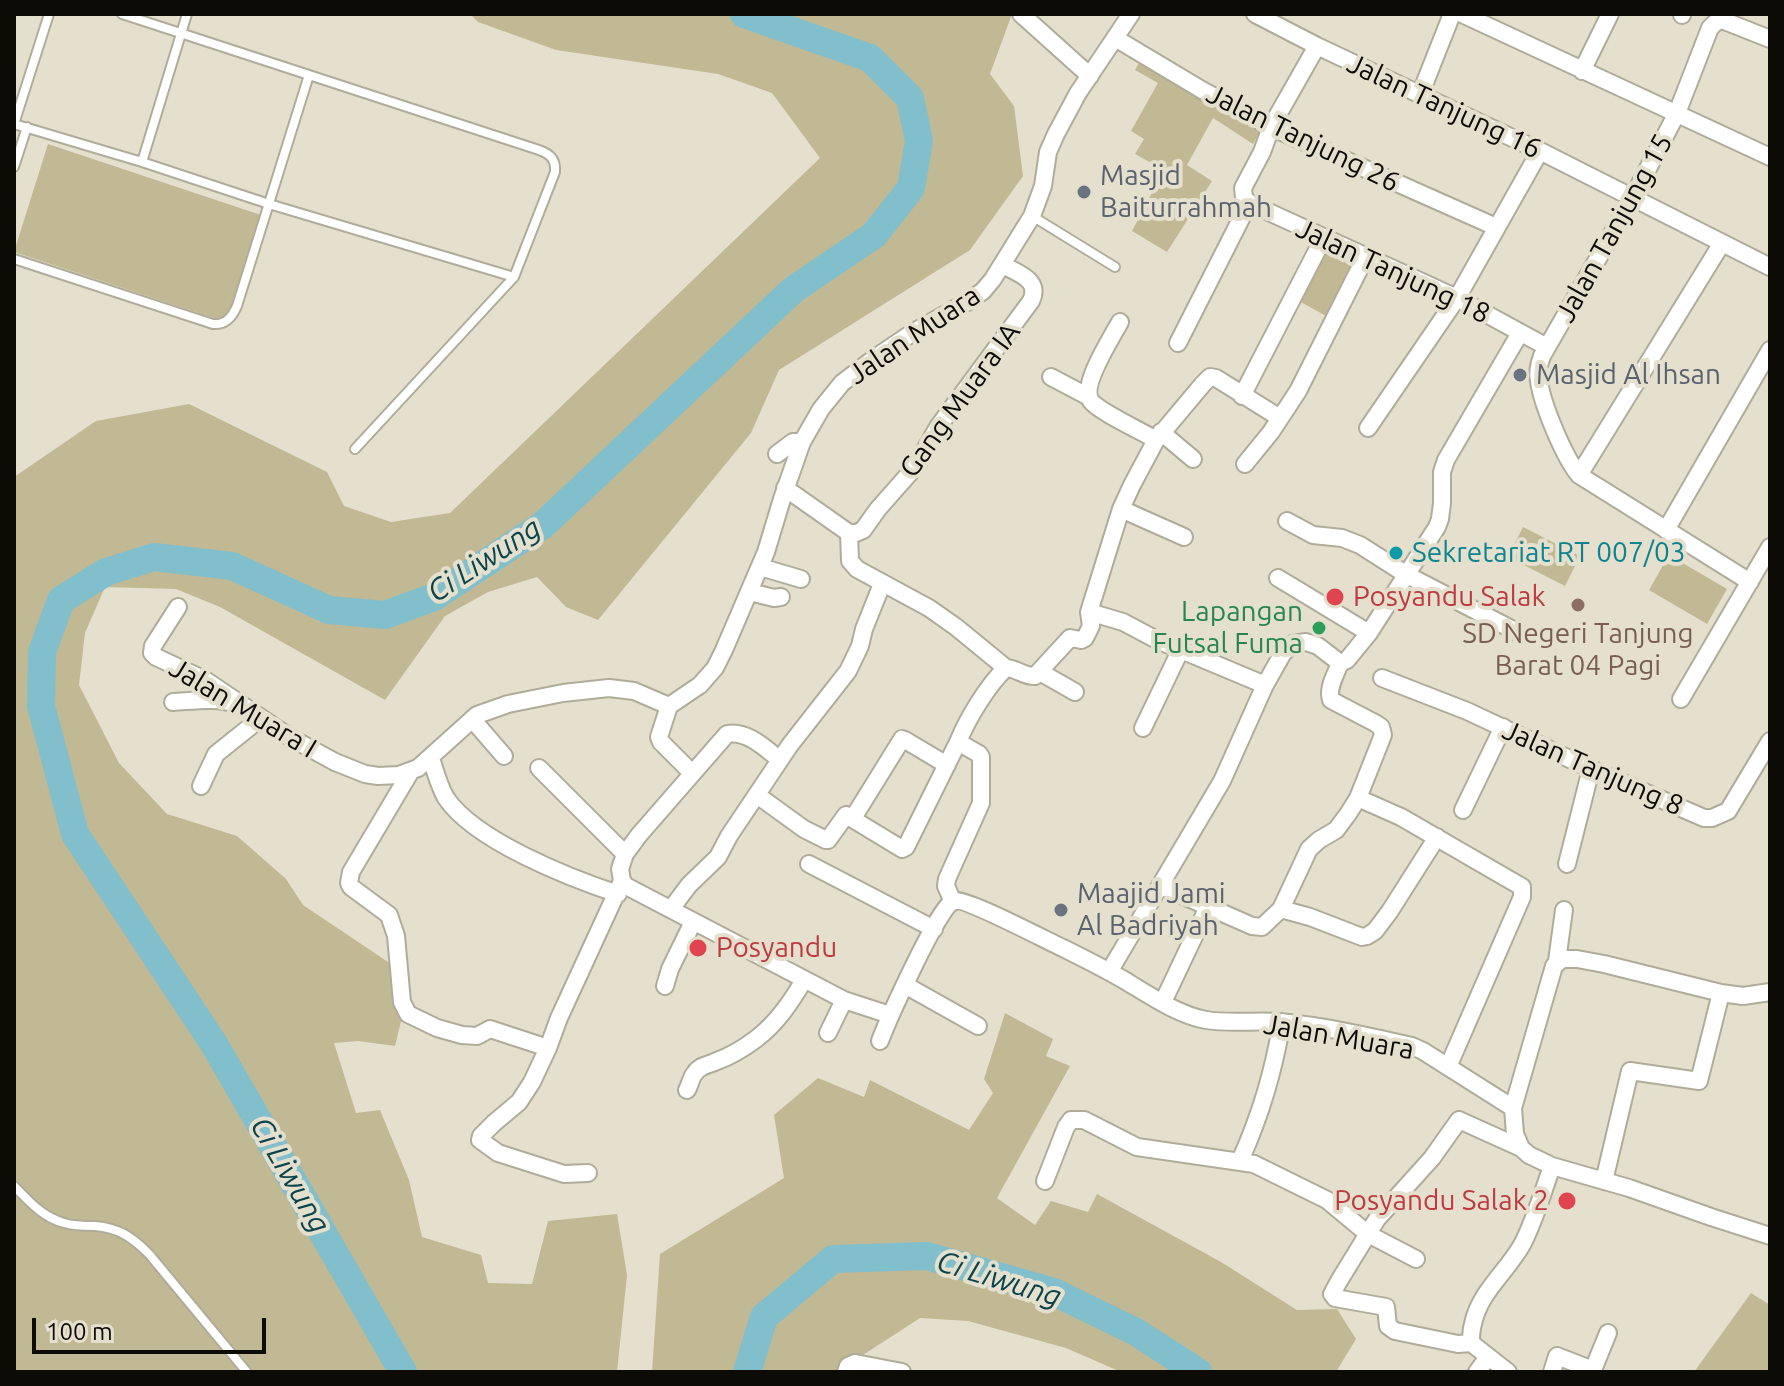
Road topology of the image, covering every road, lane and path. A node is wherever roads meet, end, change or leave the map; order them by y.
1 (49, 14) edge
2 (122, 14) edge
3 (187, 14) edge
4 (1021, 14) edge
5 (1255, 14) edge
6 (1452, 14) edge
7 (1462, 14) edge
8 (1610, 14) edge
9 (1125, 17) edge
10 (180, 33) junction
11 (1115, 38) junction
12 (1770, 39) edge
13 (1317, 46) junction
14 (1582, 71) junction
15 (309, 75) junction
16 (1090, 76) junction
17 (1420, 95) junction
18 (1677, 113) junction
19 (14, 124) edge
20 (27, 127) junction
21 (1270, 131) junction
22 (1540, 151) junction
23 (1770, 157) edge
24 (142, 162) junction
25 (14, 167) edge
26 (1632, 199) junction
27 (1249, 203) junction
28 (269, 204) junction
29 (1032, 216) junction
30 (1496, 227) junction
31 (1324, 237) junction
32 (1722, 243) junction
33 (1366, 256) junction
34 (14, 259) edge
35 (1003, 265) junction
36 (1115, 267) dead end
37 (1770, 267) edge
38 (514, 277) junction
39 (1457, 298) junction
40 (1120, 322) dead end
41 (1520, 333) junction
42 (1178, 343) dead end
43 (1547, 347) junction
44 (1770, 350) edge
45 (1051, 377) dead end
46 (1242, 396) junction
47 (1089, 397) junction
48 (1280, 418) junction
49 (1368, 428) dead end
50 (1159, 436) junction
51 (802, 442) junction
52 (355, 449) dead end
53 (777, 454) dead end
54 (1193, 459) dead end
55 (1245, 464) dead end
56 (1579, 475) junction
57 (785, 488) junction
58 (1121, 509) junction
59 (1287, 521) dead end
60 (1666, 530) junction
61 (849, 533) junction
62 (1184, 537) dead end
63 (1770, 547) edge
64 (760, 567) junction
65 (1407, 575) junction
66 (1278, 578) dead end
67 (801, 579) dead end
68 (1750, 582) junction
69 (882, 584) junction
70 (750, 592) junction
71 (781, 597) dead end
72 (178, 607) dead end
73 (1089, 612) junction
74 (1369, 633) junction
75 (1519, 633) dead end
76 (1181, 649) junction
77 (1340, 663) junction
78 (1006, 668) junction
79 (1040, 672) junction
80 (1382, 678) dead end
81 (1265, 685) junction
82 (1075, 692) dead end
83 (1681, 699) dead end
84 (173, 702) dead end
85 (242, 705) junction
86 (669, 706) junction
87 (261, 718) junction
88 (472, 719) junction
89 (1503, 727) junction
90 (1143, 728) dead end
91 (958, 742) junction
92 (1768, 750) edge
93 (504, 756) dead end
94 (431, 758) junction
95 (780, 760) junction
96 (947, 765) junction
97 (539, 768) dead end
98 (1591, 769) junction
99 (411, 771) junction
100 (692, 773) junction
101 (201, 786) dead end
102 (757, 795) junction
103 (1358, 798) junction
104 (1463, 810) dead end
105 (853, 818) junction
106 (1437, 837) junction
107 (625, 854) junction
108 (809, 864) dead end
109 (1567, 864) dead end
110 (1161, 886) junction
111 (620, 887) junction
112 (953, 902) junction
113 (1208, 907) junction
114 (671, 909) junction
115 (1281, 909) junction
116 (1564, 910) dead end
117 (693, 922) junction
118 (934, 929) junction
119 (1557, 961) junction
120 (1109, 972) junction
121 (804, 980) junction
122 (905, 985) junction
123 (665, 986) dead end
124 (1770, 992) edge
125 (1721, 993) junction
126 (844, 1000) junction
127 (1163, 1002) junction
128 (890, 1015) junction
129 (1282, 1022) junction
130 (978, 1026) dead end
131 (828, 1033) dead end
132 (880, 1041) dead end
133 (548, 1048) junction
134 (1448, 1067) junction
135 (687, 1090) dead end
136 (1513, 1108) junction
137 (1521, 1148) junction
138 (1240, 1161) junction
139 (1552, 1166) junction
140 (588, 1173) dead end
141 (1045, 1181) dead end
142 (1604, 1181) junction
143 (14, 1186) edge
144 (1368, 1234) junction
145 (1770, 1236) edge
146 (1416, 1259) dead end
147 (1608, 1333) dead end
148 (1471, 1343) junction
149 (1488, 1357) junction
150 (246, 1371) edge
151 (846, 1372) edge
152 (902, 1372) edge
153 (1477, 1372) edge
154 (1508, 1372) edge
155 (1552, 1372) edge

1 - 19 lane
2 - 10 lane
3 - 10 lane
4 - 16 street
5 - 13 street, Jalan Tanjung 16
6 - 17 street
7 - 14 street
8 - 14 street
9 - 11 street, Jalan Muara
10 - 15 lane
10 - 24 lane
11 - 16 street, Jalan Muara
11 - 21 street, Jalan Tanjung 26
12 - 18 street, Jalan Tanjung 15
13 - 17 street, Jalan Tanjung 16
13 - 21 street
14 - 18 street
15 - 28 lane
15 - 38 lane
16 - 29 street, Jalan Muara
17 - 22 street, Jalan Tanjung 16
18 - 23 street
18 - 26 street, Jalan Tanjung 15
19 - 20 lane
20 - 24 lane
20 - 25 lane
21 - 27 street
21 - 30 street, Jalan Tanjung 26
22 - 26 street, Jalan Tanjung 16
22 - 30 street
24 - 28 lane
26 - 32 street, Jalan Tanjung 16
26 - 43 street, Jalan Tanjung 15
27 - 31 street, Jalan Tanjung 18
27 - 42 street
28 - 34 lane
28 - 38 lane
29 - 35 street, Jalan Muara
29 - 36 lane
30 - 39 street
31 - 33 street, Jalan Tanjung 18
31 - 46 street
32 - 37 street, Jalan Tanjung 16
32 - 56 street
33 - 39 street, Jalan Tanjung 18
33 - 48 street
35 - 51 street, Jalan Muara
35 - 61 street, Gang Muara IA
38 - 52 lane
39 - 41 street, Jalan Tanjung 18
39 - 49 street
40 - 47 street
41 - 43 street, Jalan Tanjung 18
41 - 65 street
43 - 56 street, Jalan Tanjung 15
44 - 60 street
45 - 47 street
46 - 48 street
46 - 50 street
47 - 50 street
48 - 55 street
50 - 54 street
50 - 58 street
51 - 53 street
51 - 57 street, Jalan Muara
56 - 60 street
57 - 61 street
57 - 64 street, Jalan Muara
58 - 62 street
58 - 73 street
59 - 65 street
60 - 68 street
61 - 69 street
63 - 68 street
64 - 67 street
64 - 70 street, Jalan Muara
65 - 74 street
65 - 75 street
66 - 74 street
68 - 83 street
69 - 78 street
69 - 95 street
70 - 71 street
70 - 86 street, Jalan Muara
72 - 85 street, Jalan Muara I
73 - 76 street
73 - 79 street
74 - 77 street
76 - 81 street
76 - 90 street
77 - 81 street
77 - 103 street
78 - 79 street
78 - 91 street
79 - 82 street
80 - 89 street, Jalan Tanjung 8
81 - 110 street
84 - 85 street
85 - 87 street, Jalan Muara I
86 - 88 street
86 - 100 street
87 - 99 street, Jalan Muara I
87 - 101 street
88 - 93 street
88 - 94 street
89 - 98 street, Jalan Tanjung 8
89 - 104 street
91 - 96 street
91 - 112 street
92 - 98 street, Jalan Tanjung 8
94 - 99 street
94 - 111 street
95 - 100 street
95 - 102 street
96 - 105 street
96 - 105 street
97 - 107 street
98 - 109 street
99 - 133 street
100 - 107 street
102 - 105 street
102 - 114 street
103 - 106 street
103 - 115 street
106 - 115 street
106 - 134 street
107 - 111 street
108 - 118 street
110 - 113 street
110 - 120 street
111 - 114 street
111 - 133 street
112 - 118 street
112 - 120 street, Jalan Muara
113 - 115 street
113 - 127 street
114 - 117 street
116 - 119 street
117 - 121 street
117 - 123 street
118 - 122 street
119 - 125 street
119 - 136 street
120 - 127 street, Jalan Muara
121 - 126 street
121 - 135 street
122 - 128 street
122 - 130 street
124 - 125 street
125 - 142 street
126 - 128 street
126 - 131 street
127 - 129 street, Jalan Muara
128 - 132 street
129 - 134 street, Jalan Muara
129 - 138 street
133 - 140 street
134 - 136 street, Jalan Muara
136 - 137 street
137 - 139 street
137 - 144 street
138 - 141 street
138 - 144 street
139 - 142 street
139 - 148 street
142 - 145 street
143 - 150 lane
144 - 146 street
144 - 148 street
147 - 155 street
148 - 149 street
149 - 153 street
149 - 154 street
151 - 152 street

